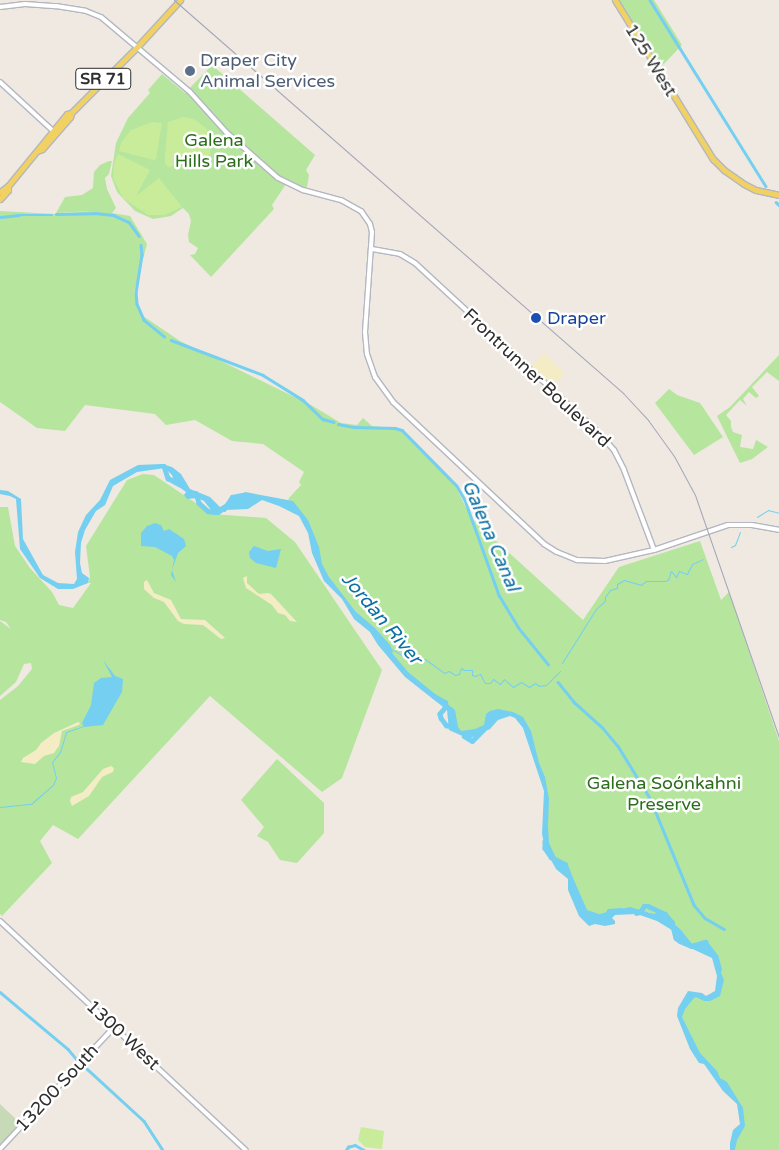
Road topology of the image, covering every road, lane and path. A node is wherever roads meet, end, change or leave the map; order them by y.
1 (180, 0) edge
2 (615, 0) edge
3 (0, 7) edge
4 (136, 47) junction
5 (0, 82) edge
6 (71, 113) junction
7 (52, 130) junction
8 (37, 151) junction
9 (8, 186) junction
10 (0, 192) edge
11 (779, 195) edge
12 (0, 198) edge
13 (372, 249) junction
14 (779, 530) edge
15 (654, 550) junction
16 (0, 921) edge
17 (114, 1027) junction
18 (0, 1149) edge
19 (246, 1150) edge

1 - 4 main road, SR 71
2 - 11 main road, 125 West
3 - 4 street
4 - 6 main road, SR 71
4 - 13 street
5 - 7 street
6 - 7 main road, SR 71
6 - 8 main road, SR 71
7 - 8 main road, SR 71
8 - 9 main road, SR 71
9 - 10 main road, SR 71
9 - 12 main road, SR 71
13 - 15 street, Frontrunner Boulevard
13 - 15 street
14 - 15 street
16 - 17 street, 1300 West
17 - 18 street, 13200 South
17 - 19 street, 1300 West

